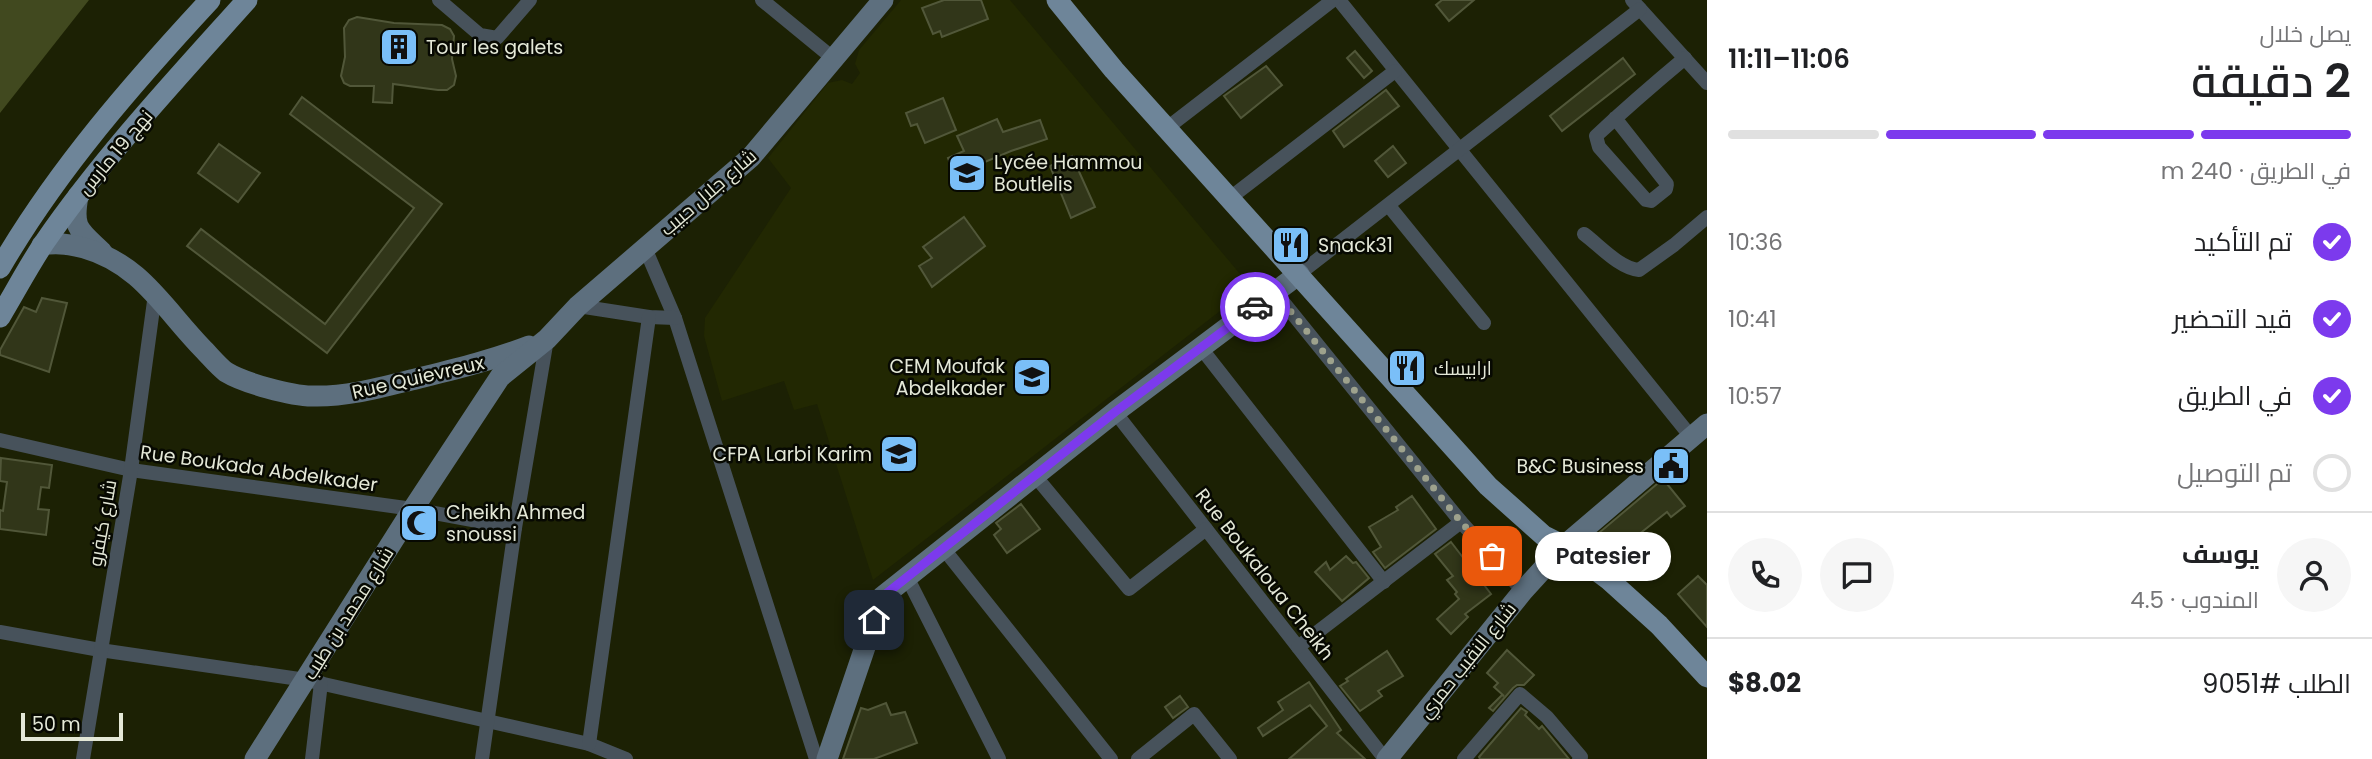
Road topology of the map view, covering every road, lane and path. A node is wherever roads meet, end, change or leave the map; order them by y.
1 (210, 0) edge
2 (247, 0) edge
3 (439, 0) edge
4 (530, 0) edge
5 (762, 0) edge
6 (883, 0) edge
7 (1057, 0) edge
8 (1333, 0) edge
9 (1339, 0) edge
10 (1636, 4) edge
11 (1685, 58) junction
12 (834, 59) junction
13 (1395, 71) junction
14 (1707, 83) edge
15 (1615, 118) junction
16 (1167, 128) junction
17 (1461, 150) junction
18 (78, 196) junction
19 (1230, 198) junction
20 (1388, 206) junction
21 (1707, 217) edge
22 (1584, 234) dead end
23 (43, 245) junction
24 (645, 247) junction
25 (104, 254) junction
26 (0, 268) edge
27 (1299, 274) junction
28 (1275, 292) junction
29 (155, 293) junction
30 (578, 306) junction
31 (0, 317) edge
32 (649, 317) junction
33 (675, 318) junction
34 (1484, 323) dead end
35 (547, 339) junction
36 (1201, 348) junction
37 (1115, 412) junction
38 (1700, 431) edge
39 (0, 440) edge
40 (131, 471) junction
41 (1036, 477) junction
42 (413, 509) junction
43 (1461, 522) junction
44 (514, 528) junction
45 (1206, 529) junction
46 (1564, 546) junction
47 (943, 548) junction
48 (907, 577) junction
49 (1384, 582) junction
50 (1523, 591) junction
51 (0, 632) edge
52 (1298, 647) junction
53 (100, 650) junction
54 (1707, 677) edge
55 (314, 681) junction
56 (487, 721) junction
57 (589, 744) junction
58 (83, 759) edge
59 (255, 759) edge
60 (312, 759) edge
61 (482, 759) edge
62 (626, 759) edge
63 (817, 759) edge
64 (827, 759) edge
65 (999, 759) edge
66 (1111, 759) edge
67 (1138, 759) edge
68 (1230, 759) edge
69 (1386, 759) edge
70 (1464, 759) edge
71 (1579, 759) edge

1 - 26 main road, نهج 19 مارس
2 - 18 main road, نهج 19 مارس
3 - 4 street
5 - 12 street
6 - 12 street, شارع جلال حبيب
7 - 16 main road
8 - 16 street
9 - 13 street
10 - 11 street
10 - 17 street
11 - 14 street
11 - 15 street
12 - 24 street, شارع جلال حبيب
13 - 17 street
13 - 19 street
15 - 15 street
16 - 19 main road
17 - 20 street
17 - 38 street
18 - 23 main road, نهج 19 مارس
18 - 25 street
19 - 27 main road
20 - 27 street
20 - 34 street
21 - 22 street
23 - 25 street
23 - 31 main road, نهج 19 مارس
24 - 30 street, شارع جلال حبيب
24 - 33 street
25 - 29 street, Rue Quievreux
27 - 28 street
27 - 46 main road
28 - 36 street
28 - 43 street
29 - 35 street, Rue Quievreux
29 - 40 street, شارع كيفرو
30 - 32 street
30 - 35 street, شارع جلال حبيب
32 - 33 street
32 - 57 street
33 - 63 street
35 - 42 street, شارع محمد بن طيب
35 - 44 street
36 - 37 street
36 - 49 street
37 - 41 street
37 - 45 street, Rue Boukaloua Cheikh
38 - 46 street, شارع النقيب حمري
39 - 40 street, Rue Boukada Abdelkader
40 - 42 street, Rue Boukada Abdelkader
40 - 53 street, شارع كيفرو
41 - 45 street
41 - 47 street
42 - 44 street, Rue Boukada Abdelkader
42 - 55 street, شارع محمد بن طيب
43 - 49 street
43 - 50 street
44 - 56 street
45 - 52 street, Rue Boukaloua Cheikh
46 - 50 street, شارع النقيب حمري
46 - 54 main road
47 - 48 street
47 - 66 street
48 - 64 street
48 - 65 street
49 - 52 street
50 - 69 street, شارع النقيب حمري
51 - 53 street
52 - 69 street, Rue Boukaloua Cheikh
53 - 55 street
53 - 58 street, شارع كيفرو
55 - 56 street
55 - 59 street, شارع محمد بن طيب
55 - 60 street
56 - 57 street
56 - 61 street
57 - 62 street
67 - 68 street
70 - 71 street

